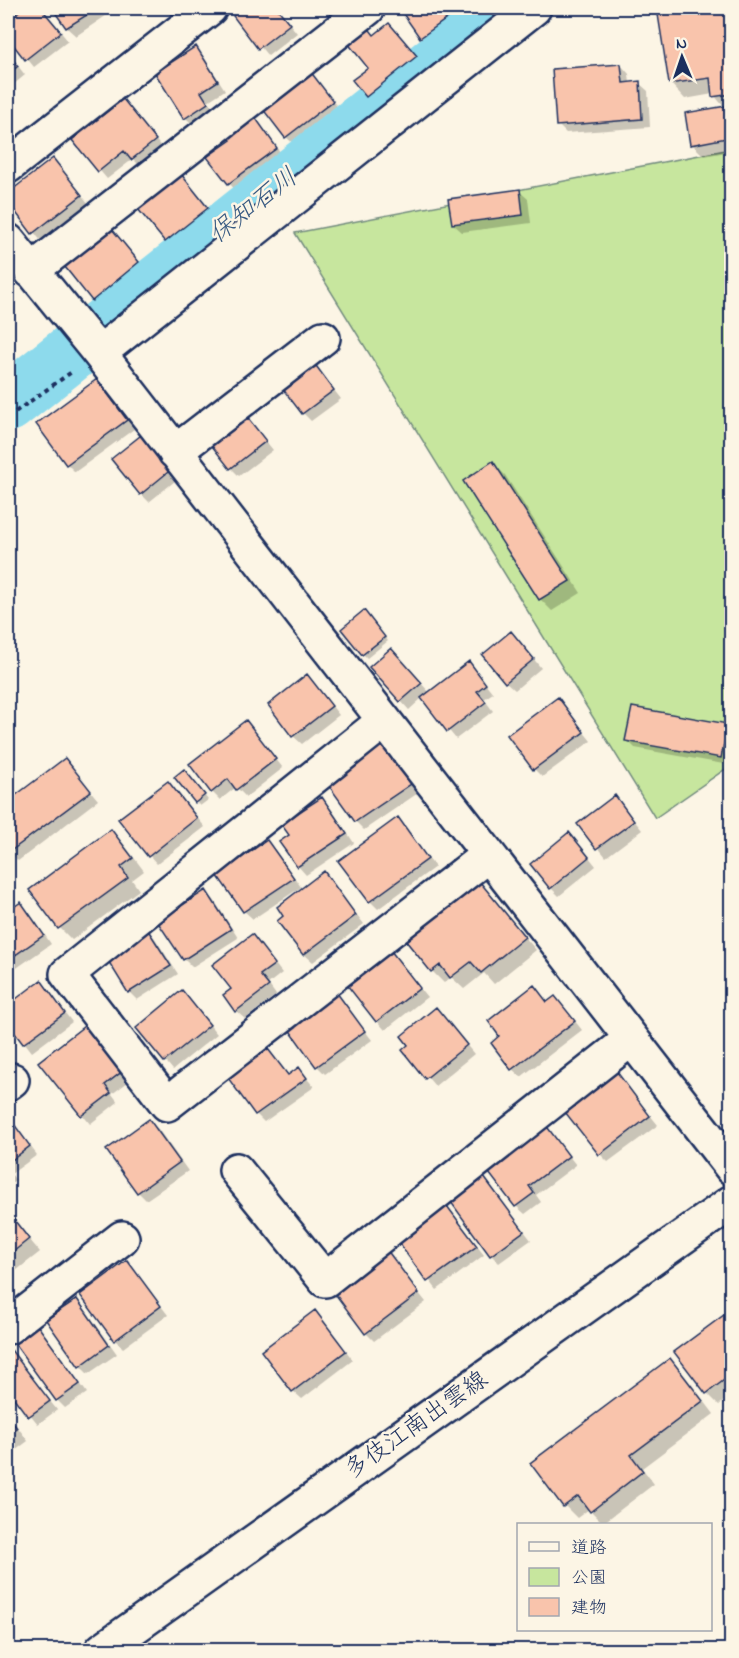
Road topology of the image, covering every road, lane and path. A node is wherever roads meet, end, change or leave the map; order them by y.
1 (210, 8) edge
2 (368, 8) edge
3 (534, 8) edge
4 (8, 166) edge
5 (8, 241) edge
6 (32, 271) junction
7 (323, 338) dead end
8 (99, 353) junction
9 (8, 417) edge
10 (175, 452) junction
11 (384, 721) junction
12 (488, 855) junction
13 (631, 1039) junction
14 (732, 1168) edge
15 (237, 1170) dead end
16 (732, 1202) edge
17 (122, 1238) dead end
18 (8, 1327) edge
19 (102, 1650) edge

1 - 4 street
2 - 6 street
3 - 8 street
5 - 6 street
6 - 8 street
7 - 10 street
8 - 9 path
8 - 10 street
10 - 11 street
11 - 12 street
11 - 12 street
12 - 13 street
13 - 14 street
13 - 15 street
16 - 19 street, 多伎江南出雲線
17 - 18 street

